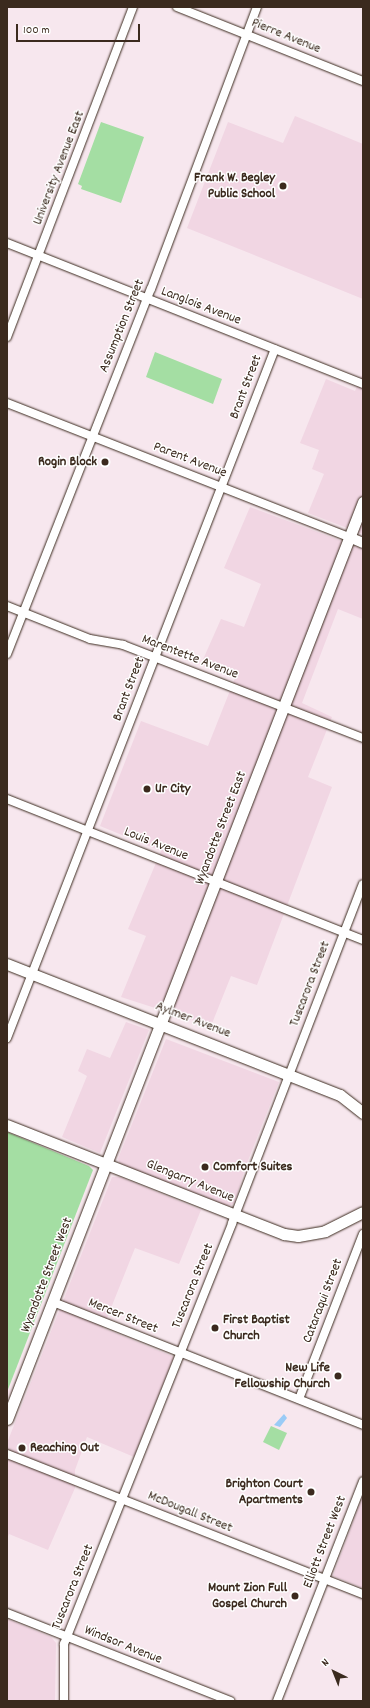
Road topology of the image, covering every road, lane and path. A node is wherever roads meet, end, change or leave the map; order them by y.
1 (133, 7) edge
2 (177, 7) edge
3 (257, 7) edge
4 (247, 34) junction
5 (363, 81) edge
6 (7, 243) edge
7 (40, 256) junction
8 (146, 299) junction
9 (7, 337) edge
10 (275, 349) junction
11 (363, 384) edge
12 (7, 403) edge
13 (92, 436) junction
14 (221, 487) junction
15 (363, 502) edge
16 (349, 537) junction
17 (363, 543) edge
18 (7, 606) edge
19 (23, 612) junction
20 (7, 654) edge
21 (155, 658) junction
22 (283, 707) junction
23 (363, 738) edge
24 (7, 798) edge
25 (88, 831) junction
26 (216, 882) junction
27 (363, 884) edge
28 (344, 932) junction
29 (363, 940) edge
30 (7, 964) edge
31 (32, 974) junction
32 (161, 1024) junction
33 (7, 1038) edge
34 (288, 1074) junction
35 (363, 1113) edge
36 (7, 1125) edge
37 (106, 1164) junction
38 (363, 1205) edge
39 (363, 1212) edge
40 (235, 1215) junction
41 (350, 1218) junction
42 (363, 1234) edge
43 (53, 1302) junction
44 (180, 1352) junction
45 (299, 1399) junction
46 (7, 1419) edge
47 (363, 1425) edge
48 (7, 1454) edge
49 (363, 1481) edge
50 (122, 1499) junction
51 (324, 1579) junction
52 (363, 1594) edge
53 (7, 1613) edge
54 (67, 1637) junction
55 (64, 1701) edge
56 (230, 1701) edge
57 (277, 1701) edge

1 - 7 street, University Avenue East
2 - 4 street, Pierre Avenue
3 - 4 street, Assumption Street
4 - 5 street, Pierre Avenue
4 - 8 street, Assumption Street
6 - 7 street, Langlois Avenue
7 - 8 street, Langlois Avenue
7 - 9 street, University Avenue East
8 - 10 street, Langlois Avenue
8 - 13 street, Assumption Street
10 - 11 street, Langlois Avenue
10 - 14 street, Brant Street
12 - 13 street, Parent Avenue
13 - 14 street, Parent Avenue
13 - 19 street, Assumption Street
14 - 16 street, Parent Avenue
14 - 21 street, Brant Street
15 - 16 main road, Wyandotte Street East
16 - 17 street, Parent Avenue
16 - 22 main road, Wyandotte Street East
18 - 19 street, Marentette Avenue
19 - 20 street, Assumption Street
19 - 21 street, Marentette Avenue
21 - 22 street, Marentette Avenue
21 - 25 street, Brant Street
22 - 23 street, Marentette Avenue
22 - 26 main road, Wyandotte Street East
24 - 25 street, Louis Avenue
25 - 26 street, Louis Avenue
25 - 31 street, Brant Street
26 - 28 street, Louis Avenue
26 - 32 main road, Wyandotte Street East
27 - 28 street, Tuscarora Street
28 - 29 street, Louis Avenue
28 - 34 street, Tuscarora Street
30 - 31 main road, Aylmer Avenue
31 - 32 main road, Aylmer Avenue
31 - 33 street, Brant Street
32 - 34 main road, Aylmer Avenue
32 - 37 main road, Wyandotte Street East
34 - 35 main road, Aylmer Avenue
34 - 40 street, Tuscarora Street
36 - 37 main road, Glengarry Avenue
37 - 40 main road, Glengarry Avenue
37 - 43 main road, Wyandotte Street West
38 - 41 main road
39 - 41 main road, Glengarry Avenue
40 - 41 main road, Glengarry Avenue
40 - 44 street, Tuscarora Street
42 - 45 street, Cataraqui Street
43 - 44 street, Mercer Street
43 - 46 main road, Wyandotte Street West
44 - 45 street, Mercer Street
44 - 50 street, Tuscarora Street
45 - 47 street, Mercer Street
48 - 50 street, McDougall Street
49 - 51 street, Elliott Street West
50 - 51 street, McDougall Street
50 - 54 street, Tuscarora Street
51 - 52 street, McDougall Street
51 - 57 street, Elliott Street West
53 - 54 street, Windsor Avenue
54 - 55 street, Tuscarora Street
54 - 56 street, Windsor Avenue

